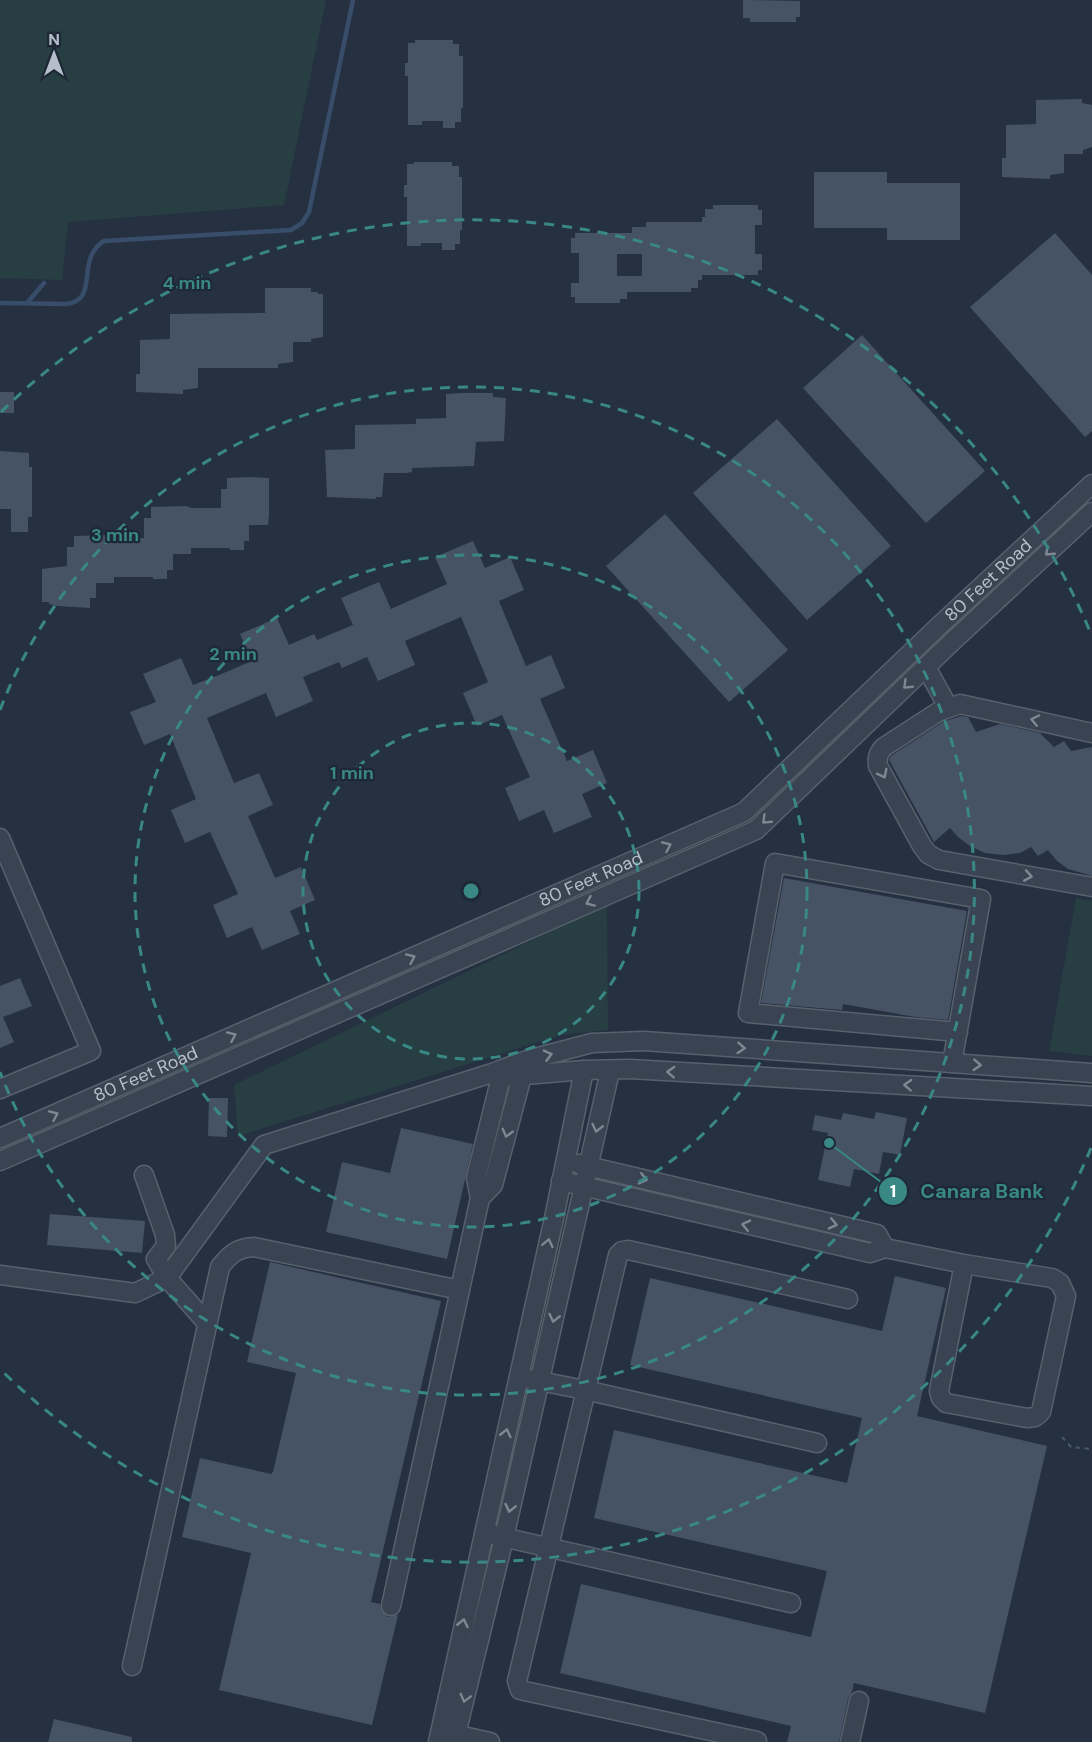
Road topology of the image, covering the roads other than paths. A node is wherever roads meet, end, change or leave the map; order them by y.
1 (1092, 484) edge
2 (1092, 512) edge
3 (926, 667) junction
4 (948, 707) junction
5 (1092, 733) edge
6 (0, 838) edge
7 (1092, 887) edge
8 (958, 1032) junction
9 (952, 1063) junction
10 (584, 1070) junction
11 (610, 1071) junction
12 (1092, 1074) edge
13 (497, 1075) junction
14 (522, 1076) junction
15 (0, 1089) edge
16 (1092, 1096) edge
17 (0, 1138) edge
18 (566, 1160) junction
19 (0, 1161) edge
20 (588, 1166) junction
21 (144, 1175) dead end
22 (561, 1182) junction
23 (583, 1187) junction
24 (480, 1198) junction
25 (885, 1248) junction
26 (964, 1264) junction
27 (0, 1275) edge
28 (167, 1278) junction
29 (460, 1290) junction
30 (848, 1299) dead end
31 (207, 1323) junction
32 (519, 1376) junction
33 (539, 1382) junction
34 (585, 1390) junction
35 (817, 1443) dead end
36 (483, 1532) junction
37 (504, 1538) junction
38 (549, 1548) junction
39 (791, 1603) dead end
40 (391, 1606) dead end
41 (132, 1666) dead end
42 (859, 1701) dead end
43 (447, 1737) edge
44 (757, 1741) edge
45 (490, 1742) edge
46 (850, 1742) edge

17 -> 1 street, 80 Feet Road
2 -> 3 street, 80 Feet Road
3 - 4 street
3 -> 19 street, 80 Feet Road
5 -> 4 street
4 -> 7 street
6 - 15 street
8 - 8 street
8 - 9 street
9 -> 12 street
13 -> 9 street
10 - 11 street
10 - 14 street
10 - 18 street
16 -> 11 street
11 -> 20 street
13 - 14 street
13 - 24 street
13 - 28 street
14 -> 24 street
18 - 20 street
18 - 22 street
20 - 23 street
20 -> 25 street
21 - 28 street
22 - 23 street
32 -> 22 street
25 -> 23 street
23 -> 33 street
24 - 29 street
25 - 26 street
26 - 26 street
27 - 28 street
28 - 31 street
29 - 31 street
29 - 40 street
30 - 34 street
31 - 41 street
32 - 33 street
36 -> 32 street
33 - 34 street
33 -> 37 street
34 - 35 street
34 - 38 street
36 - 37 street
43 -> 36 street
37 - 38 street
37 -> 43 street
38 - 39 street
38 - 44 street
42 - 46 street
43 - 45 street

